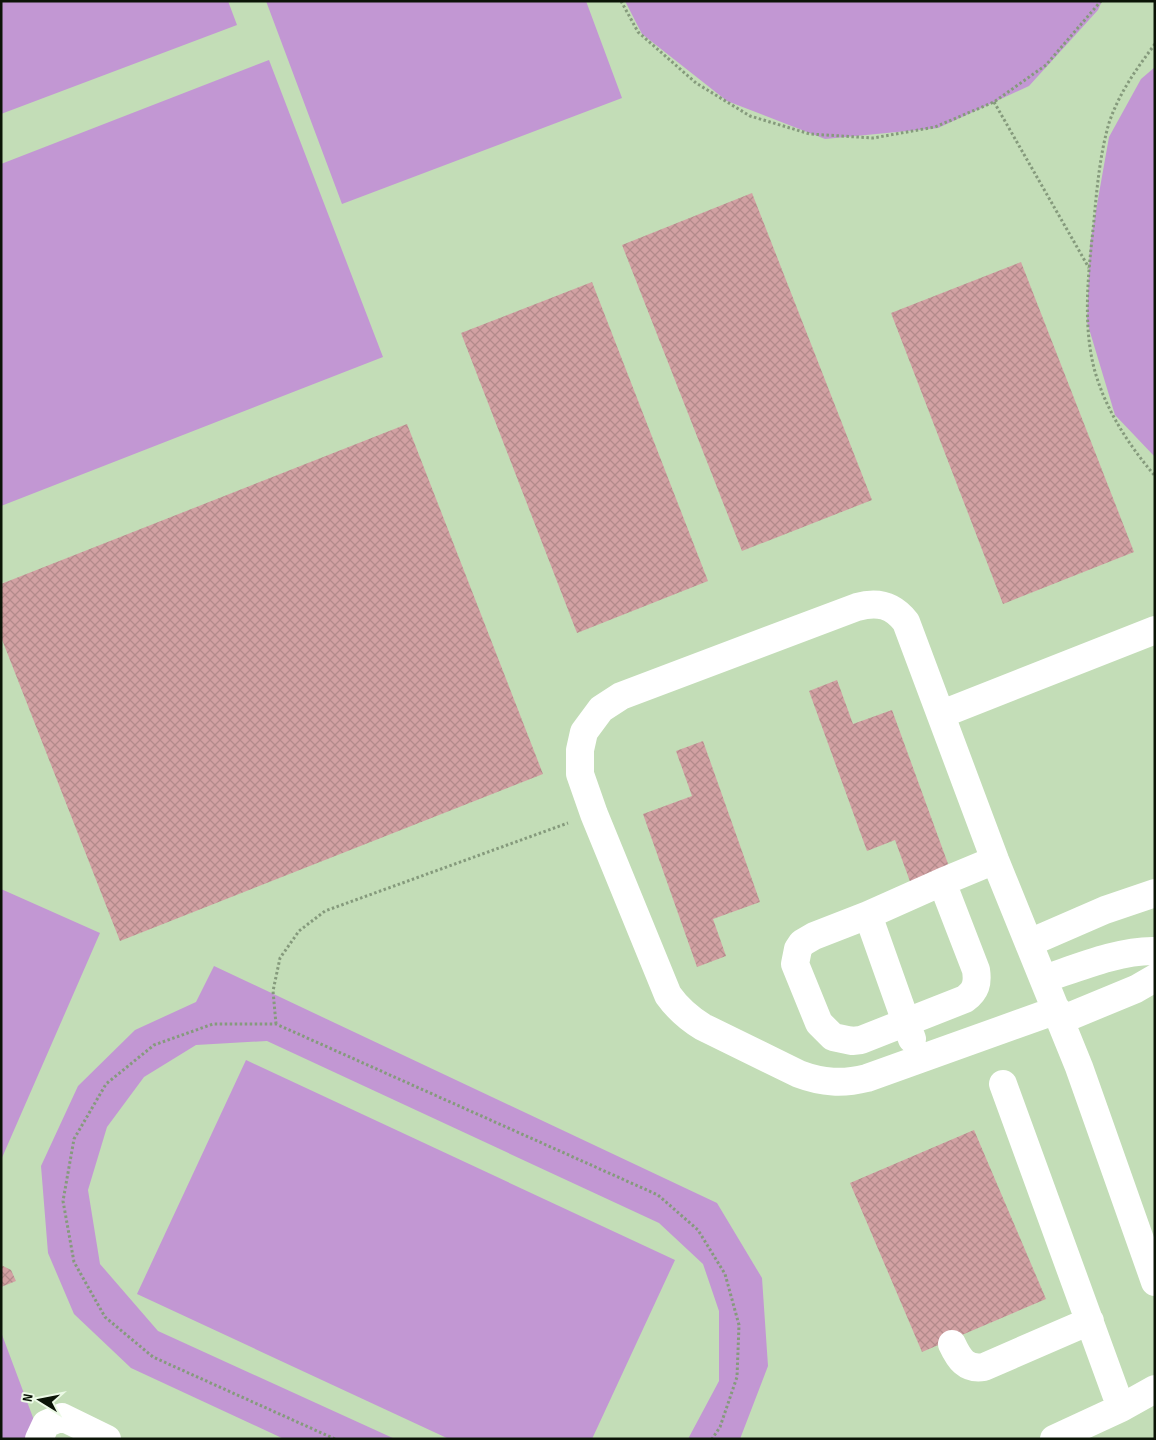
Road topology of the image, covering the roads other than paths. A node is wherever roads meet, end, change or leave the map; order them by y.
1 (1155, 630) edge
2 (942, 714) junction
3 (995, 860) junction
4 (942, 882) junction
5 (1155, 893) edge
6 (868, 915) junction
7 (1029, 943) junction
8 (1155, 951) edge
9 (1155, 978) edge
10 (1044, 979) junction
11 (1059, 1015) junction
12 (906, 1022) junction
13 (920, 1060) junction
14 (1003, 1084) dead end
15 (1155, 1282) edge
16 (1090, 1321) junction
17 (952, 1344) dead end
18 (1155, 1389) edge
19 (1121, 1408) junction
20 (39, 1439) edge
21 (107, 1439) edge
22 (1054, 1439) edge

1 - 2 street
2 - 3 street
2 - 13 street
3 - 4 street
3 - 7 street
4 - 6 street
4 - 12 street
5 - 7 street
6 - 12 street
6 - 12 street
7 - 10 street
8 - 10 street
9 - 11 street
10 - 11 street
11 - 13 street
11 - 15 street
12 - 13 street
14 - 16 street
16 - 17 street
16 - 19 street
18 - 19 street
19 - 22 street
20 - 21 street

